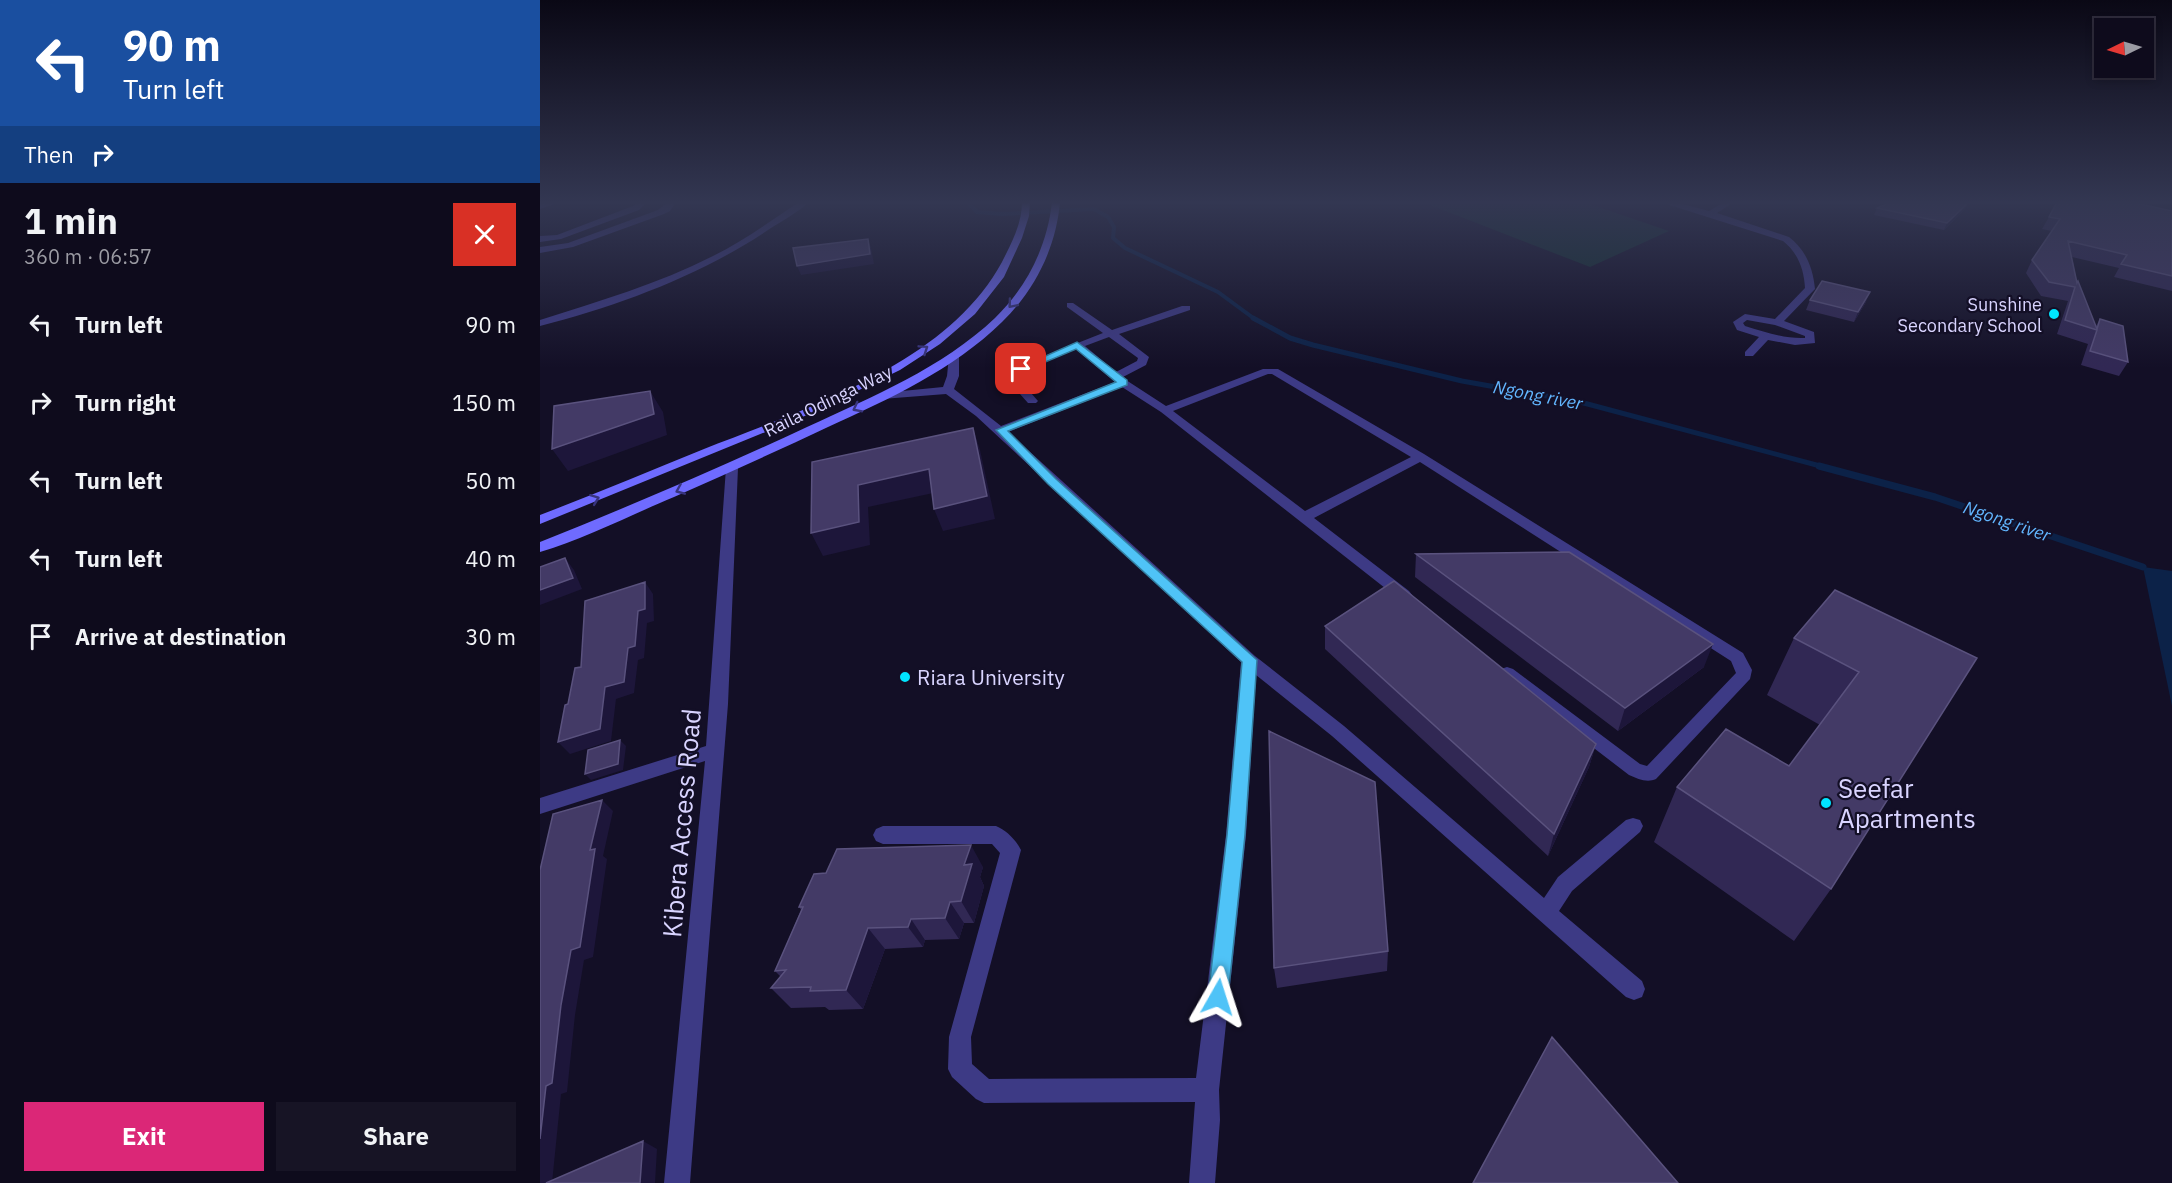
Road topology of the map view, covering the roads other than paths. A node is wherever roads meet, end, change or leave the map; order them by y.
1 (716, 257) edge
2 (1011, 257) edge
3 (1041, 257) edge
4 (1801, 257) edge
5 (1070, 305) dead end
6 (1186, 308) dead end
7 (1777, 322) junction
8 (540, 323) edge
9 (1111, 334) junction
10 (1766, 336) junction
11 (1077, 345) junction
12 (1749, 354) dead end
13 (954, 356) junction
14 (1119, 380) junction
15 (948, 390) junction
16 (882, 396) junction
17 (1032, 402) dead end
18 (1165, 410) junction
19 (1001, 430) junction
20 (1420, 458) junction
21 (732, 468) junction
22 (1303, 518) junction
23 (540, 520) edge
24 (540, 547) edge
25 (1413, 602) edge
26 (1249, 660) junction
27 (1495, 664) edge
28 (714, 751) junction
29 (540, 806) edge
30 (1633, 826) dead end
31 (884, 835) dead end
32 (1546, 913) junction
33 (1634, 988) dead end
34 (1207, 1090) junction
35 (676, 1183) edge
36 (1202, 1183) edge

1 - 8 street
23 -> 2 main road, Raila Odinga Way
3 -> 13 main road, Raila Odinga Way
4 - 7 street
5 - 9 street
6 - 9 street
7 - 10 street
7 - 10 street
9 - 11 street
9 - 14 street
10 - 12 street
11 - 14 street
11 - 17 street
13 - 15 street
13 - 16 main road, Raila Odinga Way
14 - 18 street
14 - 19 street
15 - 16 street
15 - 19 street
16 -> 21 main road, Raila Odinga Way
18 - 20 street
18 - 22 street
19 - 26 street
20 - 22 street
20 - 27 street
21 -> 24 main road, Raila Odinga Way
21 - 28 street, Kibera Access Road
22 - 25 street
26 - 32 street
26 - 34 street
28 - 29 street
28 - 35 street, Kibera Access Road
30 - 32 street
31 - 34 street
32 - 33 street
34 - 36 street

